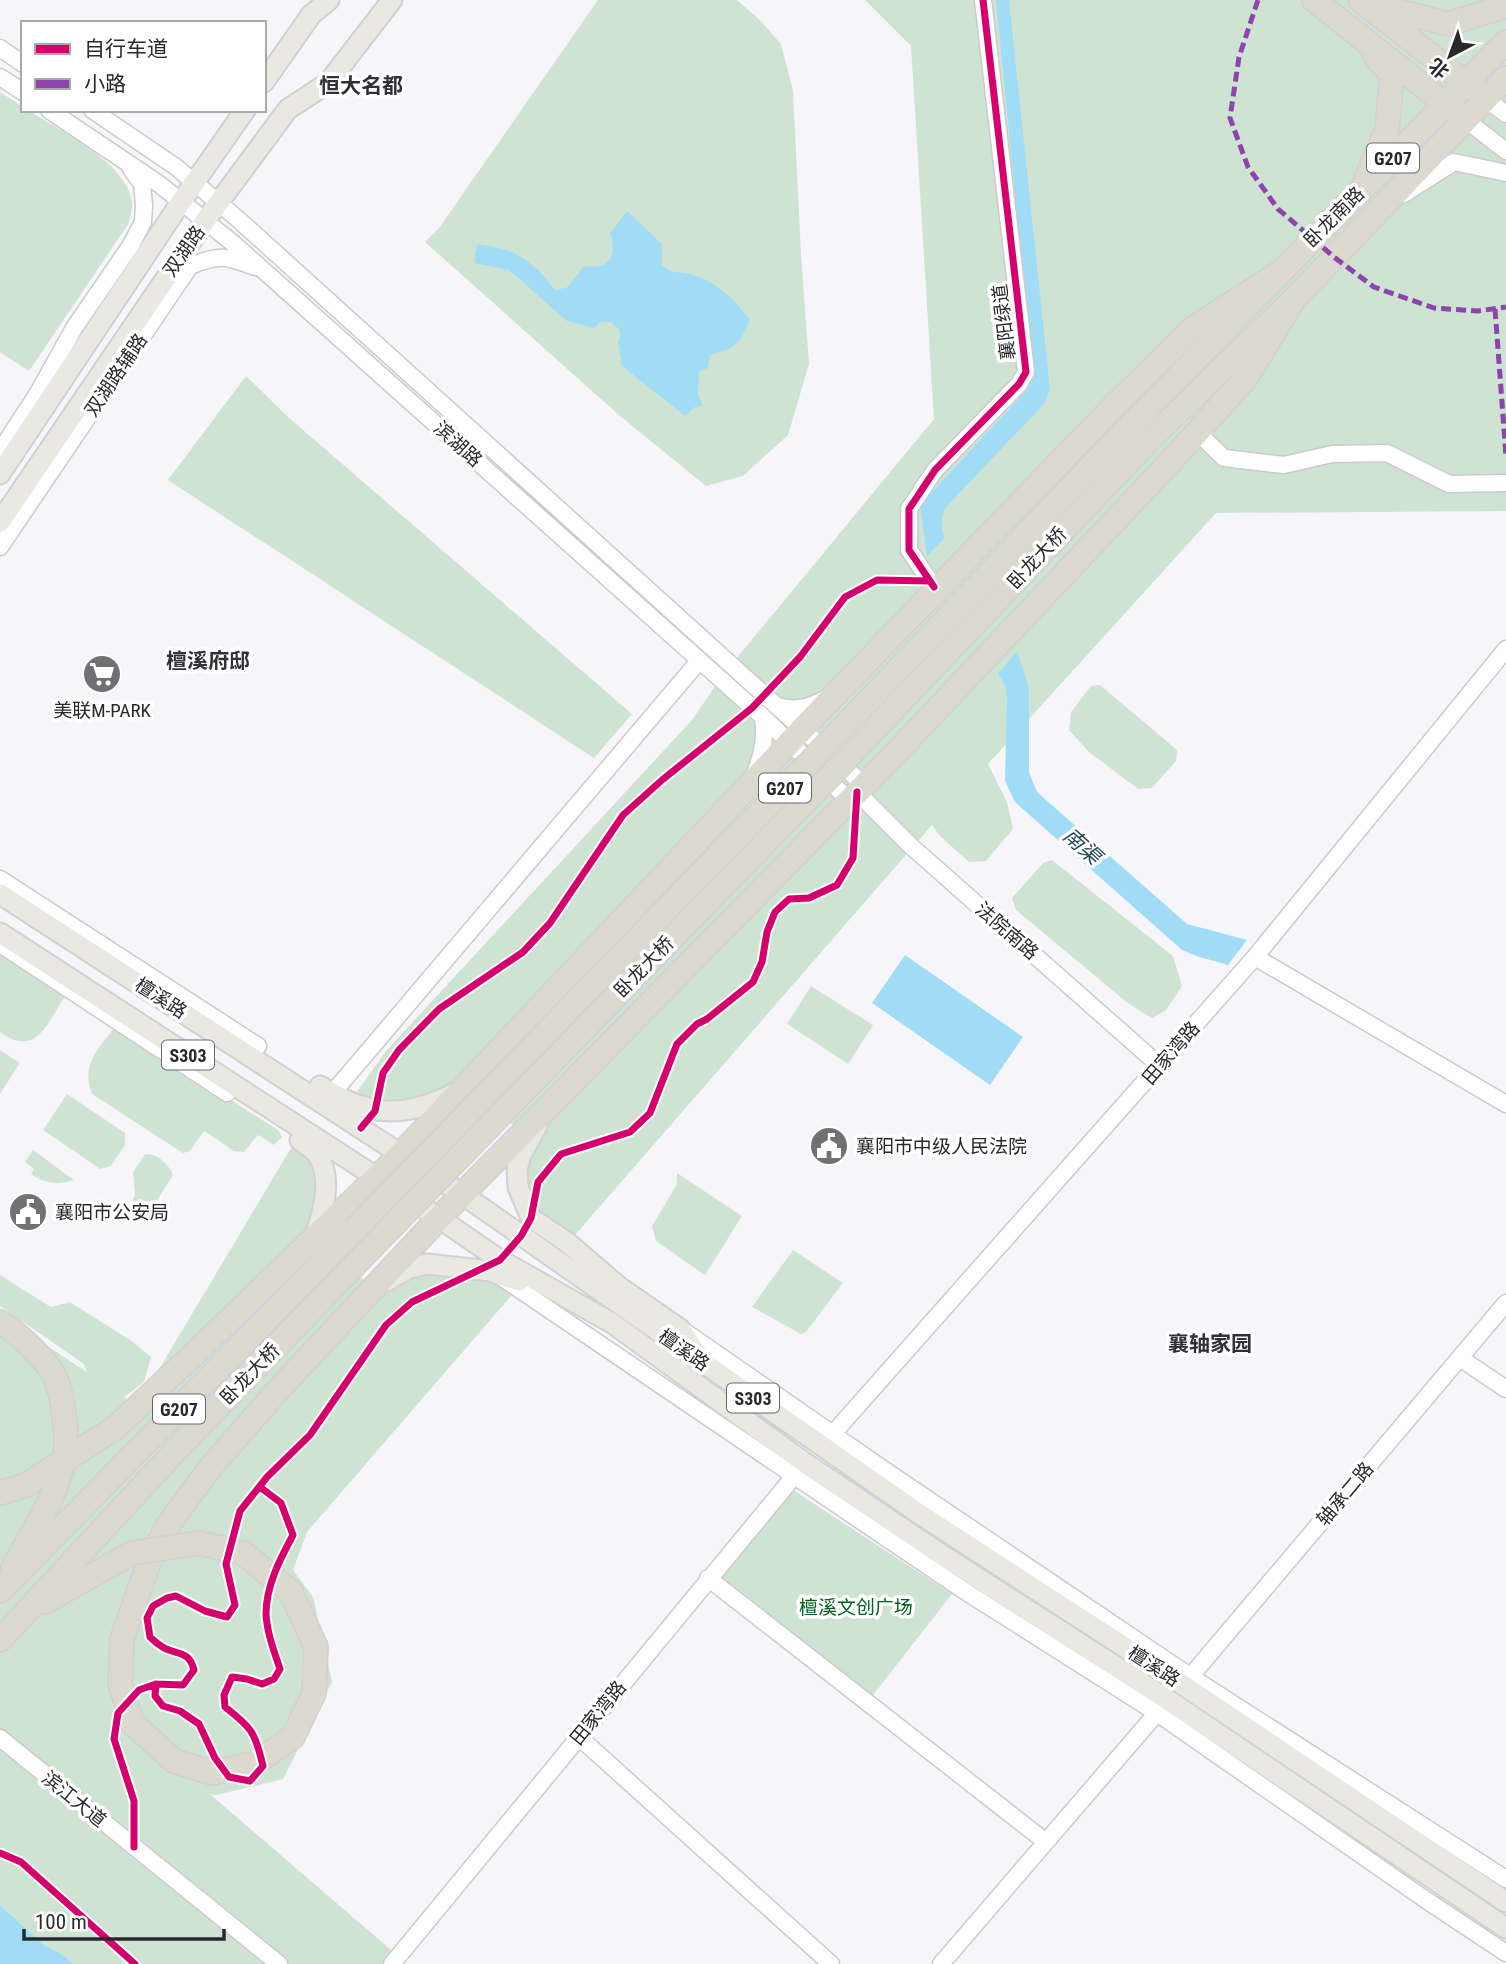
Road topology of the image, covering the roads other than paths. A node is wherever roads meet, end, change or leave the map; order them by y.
1 (329, 0) edge
2 (392, 0) edge
3 (983, 0) edge
4 (1314, 0) edge
5 (1361, 1) edge
6 (1506, 6) edge
7 (1350, 27) junction
8 (1506, 41) edge
9 (0, 48) edge
10 (21, 63) edge
11 (0, 77) edge
12 (1506, 78) edge
13 (266, 79) edge
14 (1467, 83) junction
15 (21, 91) edge
16 (1486, 99) junction
17 (1446, 104) junction
18 (52, 112) edge
19 (95, 112) edge
20 (244, 112) edge
21 (1506, 114) edge
22 (1466, 120) junction
23 (1506, 151) edge
24 (125, 162) junction
25 (1506, 173) edge
26 (194, 182) junction
27 (1362, 190) junction
28 (181, 202) junction
29 (219, 203) junction
30 (1378, 211) junction
31 (205, 221) junction
32 (262, 270) junction
33 (1279, 273) junction
34 (1294, 299) junction
35 (1197, 432) junction
36 (0, 451) edge
37 (0, 474) edge
38 (1506, 483) edge
39 (0, 522) edge
40 (0, 547) edge
41 (936, 590) junction
42 (1506, 649) edge
43 (699, 661) junction
44 (837, 693) junction
45 (777, 706) junction
46 (763, 717) junction
47 (796, 736) junction
48 (751, 784) junction
49 (857, 793) junction
50 (0, 879) edge
51 (0, 894) edge
52 (0, 933) edge
53 (0, 944) edge
54 (1255, 957) junction
55 (226, 1041) junction
56 (258, 1046) junction
57 (1160, 1066) junction
58 (206, 1067) junction
59 (465, 1088) junction
60 (228, 1093) junction
61 (328, 1099) junction
62 (556, 1099) junction
63 (1506, 1104) edge
64 (401, 1154) junction
65 (377, 1178) junction
66 (462, 1194) junction
67 (439, 1218) junction
68 (315, 1235) junction
69 (490, 1270) junction
70 (374, 1289) junction
71 (1506, 1303) edge
72 (600, 1317) junction
73 (0, 1322) edge
74 (680, 1329) junction
75 (1460, 1359) junction
76 (704, 1364) junction
77 (1506, 1389) edge
78 (827, 1440) junction
79 (800, 1469) junction
80 (0, 1493) edge
81 (708, 1578) junction
82 (1, 1590) edge
83 (27, 1612) junction
84 (0, 1640) edge
85 (1187, 1681) junction
86 (1163, 1707) junction
87 (579, 1737) junction
88 (0, 1738) edge
89 (1046, 1842) junction
90 (1506, 1879) edge
91 (1506, 1902) edge
92 (1506, 1928) edge
93 (1506, 1953) edge
94 (279, 1964) edge
95 (392, 1964) edge
96 (831, 1964) edge
97 (941, 1964) edge

1 - 13 main road
2 - 29 main road, 双湖路
3 - 41 street, 襄阳绿道
4 - 7 highway
5 - 6 highway
5 - 14 highway
7 - 17 highway
7 - 27 highway
8 - 14 highway, 卧龙南路 / G207
9 - 10 street
11 - 15 street
12 - 16 highway, 卧龙南路 / G207
14 - 16 highway
14 - 17 highway, 卧龙南路 / G207
16 - 21 street
16 - 22 highway, 卧龙南路 / G207
17 - 22 highway
17 - 27 highway, 卧龙南路 / G207
18 - 24 street, 滨湖路
19 - 26 street, 滨湖路
20 - 26 main road, 双湖路
22 - 23 street
22 - 30 highway, 卧龙南路 / G207
24 - 28 street, 滨湖路
24 - 36 street
25 - 30 street
26 - 28 main road, 双湖路
26 - 29 street, 滨湖路
27 - 33 highway, 卧龙南路 / G207
28 - 31 street, 滨湖路
28 - 37 main road, 双湖路
29 - 31 main road, 双湖路
29 - 45 street, 滨湖路
30 - 34 highway, 卧龙南路 / G207
31 - 32 street, 滨湖路
31 - 39 main road, 双湖路
32 - 40 street, 双湖路辅路
32 - 43 street, 滨湖路
33 - 41 highway
33 - 82 highway, 卧龙大桥 / G207, bridge
34 - 35 highway
34 - 83 highway, 卧龙大桥 / G207, bridge
35 - 38 street
35 - 49 highway
41 - 44 highway
42 - 54 street, 田家湾路
43 - 46 street, 滨湖路
43 - 61 street
44 - 45 street
44 - 47 highway
45 - 47 street, 滨湖路
46 - 47 street, 滨湖路
46 - 48 street
47 - 48 highway
47 - 49 street, 滨湖路
48 - 59 highway
49 - 57 street, 法院南路
49 - 62 highway
50 - 56 street
51 - 55 main road, 檀溪路 / S303
52 - 58 main road, 檀溪路 / S303
53 - 60 street
54 - 57 street, 田家湾路
54 - 63 street
55 - 56 main road
55 - 61 main road, 檀溪路 / S303
56 - 61 main road
57 - 78 street, 田家湾路
58 - 60 main road
58 - 65 main road, 檀溪路 / S303
59 - 61 main road
59 - 64 highway
60 - 68 main road
61 - 64 main road, 檀溪路 / S303
62 - 66 highway
62 - 74 main road
64 - 65 highway
64 - 66 main road, 檀溪路 / S303
65 - 67 main road, 檀溪路 / S303
65 - 68 highway
66 - 67 highway
66 - 76 main road, 檀溪路 / S303
67 - 70 highway
67 - 72 main road, 檀溪路 / S303
68 - 80 highway
69 - 70 main road
69 - 72 main road
69 - 79 street
70 - 83 highway, bridge
71 - 75 street, 轴承二路
72 - 79 main road, 檀溪路 / S303
73 - 82 highway
74 - 76 main road
74 - 78 street
75 - 77 street
75 - 85 street, 轴承二路
76 - 78 main road, 檀溪路 / S303
78 - 85 main road, 檀溪路 / S303
79 - 81 street, 田家湾路
79 - 86 main road, 檀溪路 / S303
81 - 87 street, 田家湾路
81 - 89 street
83 - 84 highway, 卧龙大桥 / G207
85 - 90 street
85 - 91 main road, 檀溪路 / S303
86 - 89 street
86 - 92 main road, 檀溪路 / S303
86 - 93 street
87 - 95 street, 田家湾路
87 - 96 street
88 - 94 street, 滨江大道
89 - 97 street

